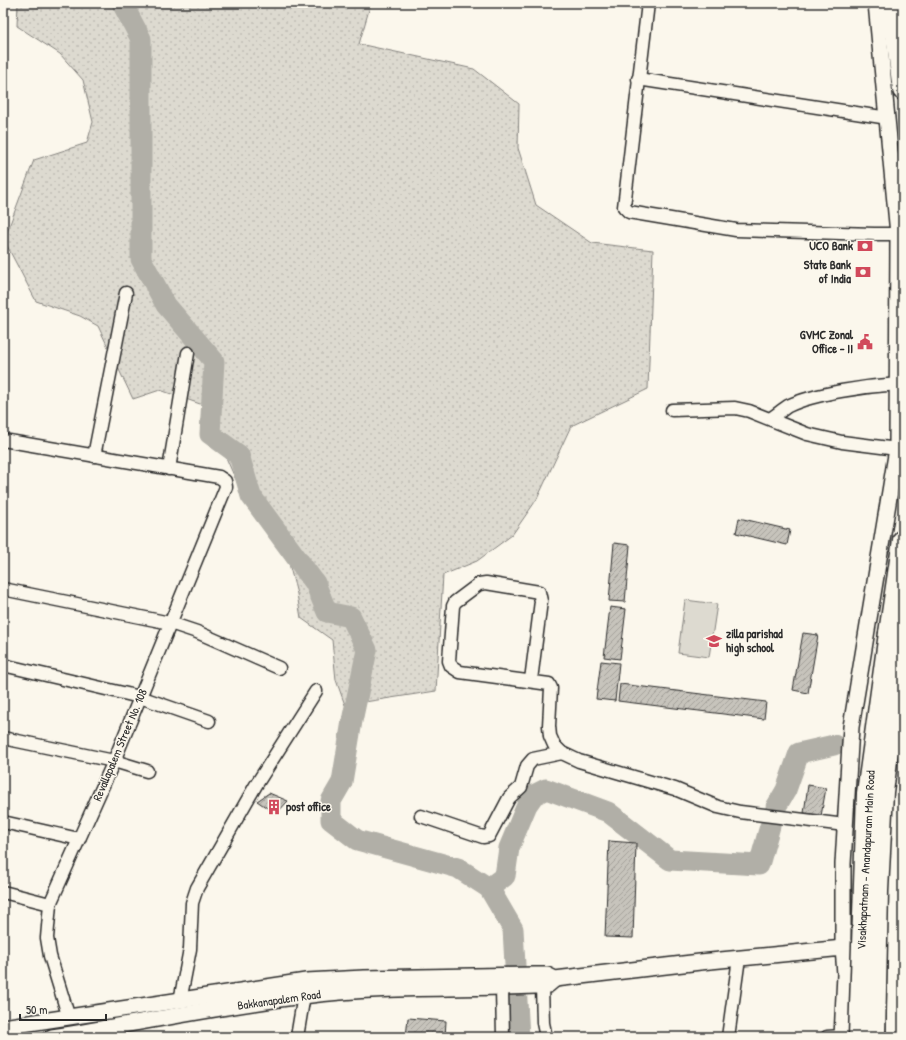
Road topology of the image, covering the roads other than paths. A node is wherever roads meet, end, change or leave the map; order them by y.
1 (648, 3) edge
2 (876, 3) edge
3 (892, 3) edge
4 (638, 79) junction
5 (903, 90) edge
6 (888, 118) junction
7 (898, 234) junction
8 (126, 293) dead end
9 (188, 354) dead end
10 (898, 384) junction
11 (672, 410) dead end
12 (770, 419) junction
13 (3, 440) edge
14 (897, 449) junction
15 (94, 456) junction
16 (170, 469) junction
17 (903, 540) edge
18 (3, 589) edge
19 (170, 623) junction
20 (896, 635) edge
21 (3, 665) edge
22 (278, 668) dead end
23 (531, 680) junction
24 (316, 691) dead end
25 (140, 697) junction
26 (209, 721) dead end
27 (3, 738) edge
28 (903, 740) edge
29 (562, 753) junction
30 (114, 761) junction
31 (901, 765) edge
32 (147, 771) dead end
33 (421, 816) dead end
34 (3, 822) edge
35 (845, 825) junction
36 (81, 834) junction
37 (3, 892) edge
38 (50, 904) junction
39 (900, 914) edge
40 (895, 946) junction
41 (843, 948) junction
42 (739, 958) junction
43 (538, 982) junction
44 (506, 984) junction
45 (304, 989) junction
46 (180, 1001) junction
47 (69, 1018) junction
48 (3, 1027) edge
49 (52, 1037) edge
50 (297, 1037) edge
51 (503, 1037) edge
52 (546, 1037) edge
53 (728, 1037) edge
54 (827, 1037) edge
55 (848, 1037) edge
56 (875, 1037) edge
57 (894, 1037) edge

1 - 4 street
2 - 6 street
3 - 5 main road
4 - 6 street
4 - 7 street
6 - 7 street
7 - 10 street
8 - 15 street
9 - 16 street
10 - 12 street
10 - 14 street
11 - 12 street
12 - 14 street
13 - 15 street
14 - 35 street
15 - 16 street
16 - 19 street, Revallapalem Street No. 108
17 - 20 main road, Visakhapatnam - Anandapuram Main Road
18 - 19 street
19 - 22 street
19 - 25 street, Revallapalem Street No. 108
20 - 55 main road, Visakhapatnam - Anandapuram Main Road, bridge
20 - 56 main road, Visakhapatnam - Anandapuram Main Road, bridge
21 - 25 street
23 - 23 street
23 - 29 street
24 - 46 street
25 - 26 street
25 - 30 street, Revallapalem Street No. 108
27 - 30 street
28 - 31 street
29 - 33 street
29 - 35 street
30 - 32 street
30 - 36 street, Revallapalem Street No. 108
31 - 39 street
34 - 36 street
35 - 41 street
36 - 38 street, Revallapalem Street No. 108
37 - 38 street
38 - 47 street, Revallapalem Street No. 108
39 - 40 street
40 - 41 street
40 - 57 street
41 - 42 street
41 - 55 street
42 - 43 street
42 - 53 street
43 - 44 street
43 - 52 street
44 - 45 street
44 - 51 street
45 - 46 street
45 - 49 street, Bakkanapalem Road
45 - 50 street
46 - 47 street
47 - 48 street
54 - 55 street

